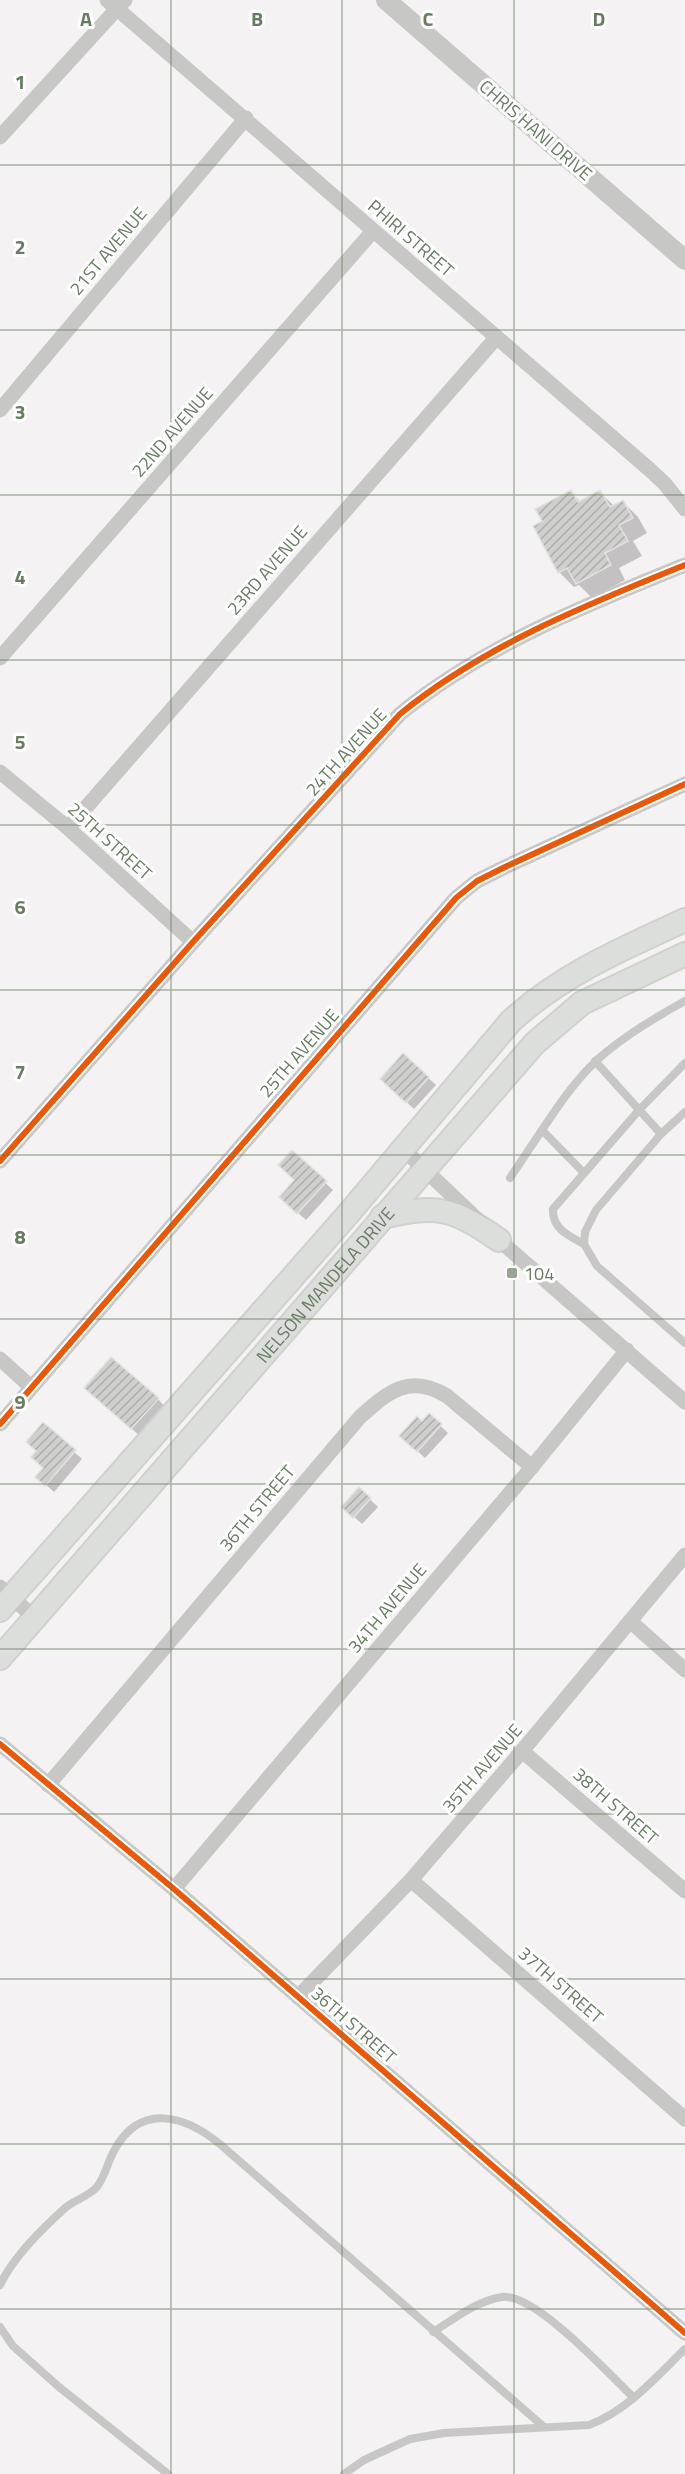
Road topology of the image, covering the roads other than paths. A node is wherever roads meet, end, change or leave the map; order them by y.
1 (386, 0) edge
2 (116, 3) edge
3 (246, 118) junction
4 (0, 137) edge
5 (373, 231) junction
6 (685, 260) edge
7 (496, 338) junction
8 (0, 410) edge
9 (685, 509) edge
10 (685, 564) edge
11 (0, 658) edge
12 (0, 772) edge
13 (685, 783) edge
14 (68, 828) junction
15 (685, 920) edge
16 (193, 942) junction
17 (685, 954) edge
18 (685, 1001) edge
19 (595, 1061) junction
20 (685, 1063) edge
21 (640, 1109) junction
22 (685, 1112) edge
23 (542, 1131) junction
24 (661, 1134) junction
25 (402, 1148) junction
26 (0, 1161) edge
27 (426, 1170) junction
28 (584, 1173) junction
29 (510, 1178) dead end
30 (382, 1217) junction
31 (499, 1240) junction
32 (584, 1244) junction
33 (685, 1343) edge
34 (627, 1350) junction
35 (0, 1359) edge
36 (31, 1387) junction
37 (685, 1402) edge
38 (0, 1424) edge
39 (532, 1467) junction
40 (685, 1555) edge
41 (4, 1598) edge
42 (35, 1617) junction
43 (630, 1621) junction
44 (0, 1658) edge
45 (685, 1670) edge
46 (0, 1744) edge
47 (522, 1751) junction
48 (48, 1785) junction
49 (411, 1880) junction
50 (174, 1889) junction
51 (685, 1891) edge
52 (298, 1997) junction
53 (685, 2119) edge
54 (0, 2284) edge
55 (0, 2327) edge
56 (433, 2332) junction
57 (685, 2332) edge
58 (685, 2349) edge
59 (634, 2398) junction
60 (544, 2427) junction
61 (168, 2474) edge
62 (344, 2474) edge

1 - 6 street, CHRIS HANI DRIVE
2 - 3 street, PHIRI STREET
2 - 4 street
3 - 5 street, PHIRI STREET
3 - 8 street, 21ST AVENUE
5 - 7 street, PHIRI STREET
5 - 11 street, 22ND AVENUE
7 - 9 street, PHIRI STREET
7 - 14 street, 23RD AVENUE
10 - 16 street, 24TH AVENUE
12 - 14 street, 25TH STREET
13 - 36 street, 25TH AVENUE
14 - 16 street, 25TH STREET
15 - 25 main road, NELSON MANDELA DRIVE
16 - 26 street, 24TH AVENUE
17 - 27 main road, NELSON MANDELA DRIVE
18 - 19 lane
19 - 21 lane
19 - 23 lane
20 - 21 lane
21 - 24 lane
21 - 28 lane
22 - 24 lane
23 - 28 lane
23 - 29 lane
24 - 32 lane
25 - 27 street
25 - 41 main road, NELSON MANDELA DRIVE
27 - 30 main road, NELSON MANDELA DRIVE
27 - 31 street
28 - 32 lane
30 - 31 main road
30 - 42 main road, NELSON MANDELA DRIVE
31 - 34 street
32 - 33 lane
34 - 37 street
34 - 39 street, 34TH AVENUE
35 - 36 street
36 - 38 street, 25TH AVENUE
39 - 48 street, 36TH STREET
39 - 50 street, 34TH AVENUE
40 - 43 street, 35TH AVENUE
41 - 42 street
42 - 44 main road, NELSON MANDELA DRIVE
43 - 45 street
43 - 47 street, 35TH AVENUE
46 - 48 street, 36TH STREET
47 - 49 street, 35TH AVENUE
47 - 51 street, 38TH STREET
48 - 50 street, 36TH STREET
49 - 52 street, 35TH AVENUE
49 - 53 street, 37TH STREET
50 - 52 street, 36TH STREET
52 - 57 street, 36TH STREET
54 - 56 lane
55 - 61 lane
56 - 59 lane
56 - 60 lane
58 - 59 lane
59 - 60 lane
60 - 62 lane

